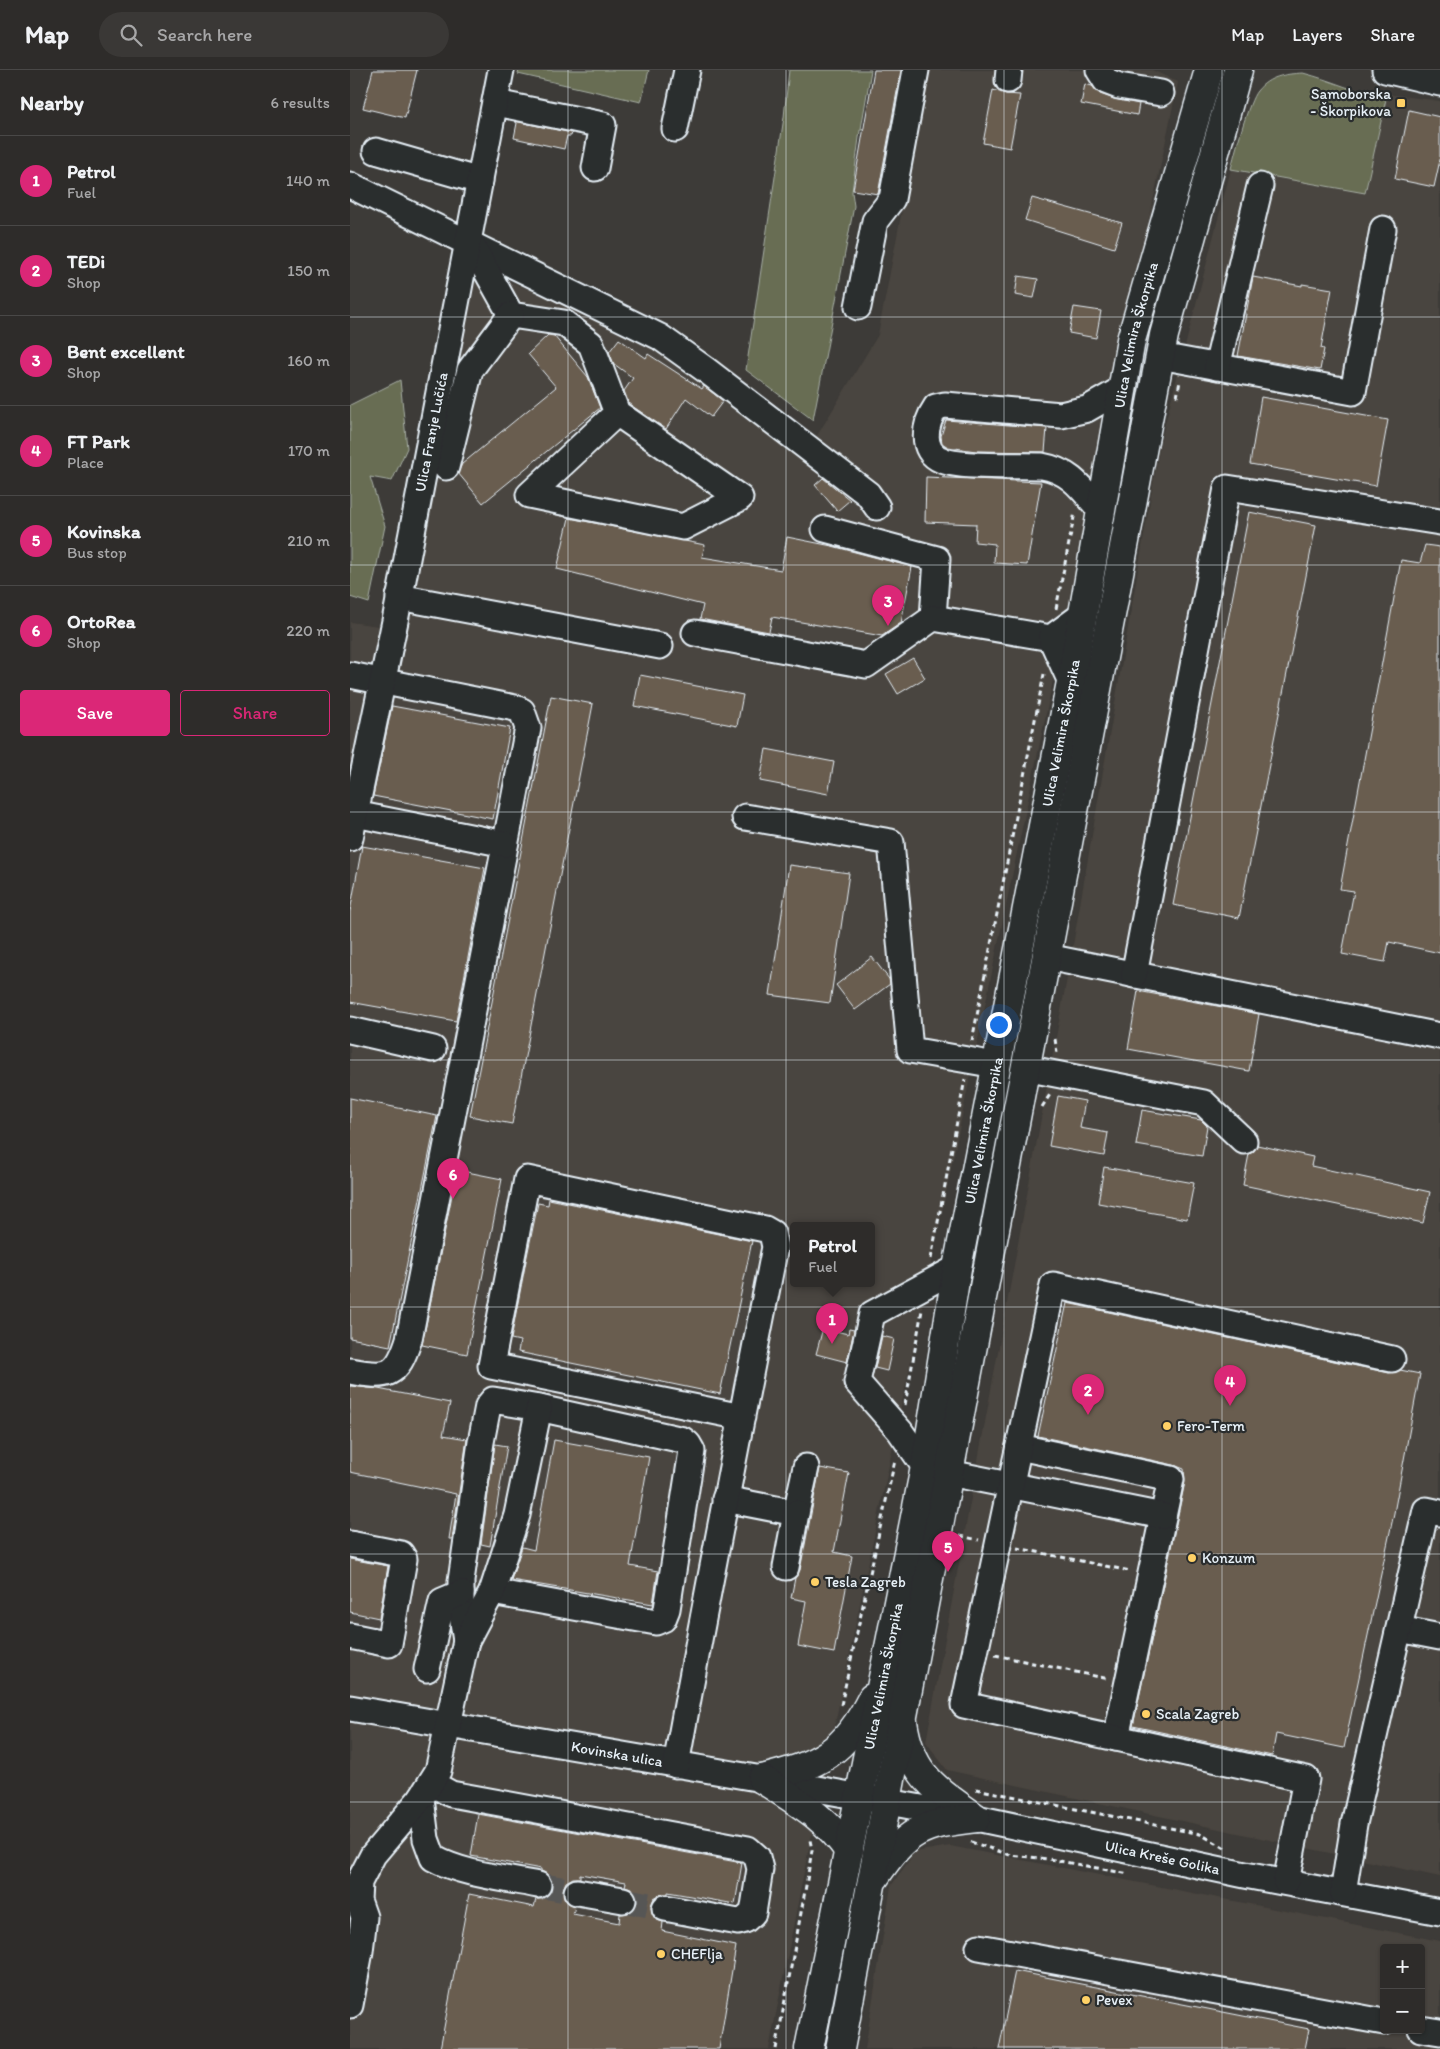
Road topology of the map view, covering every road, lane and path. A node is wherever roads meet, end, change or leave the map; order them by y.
1 (501, 70) edge
2 (687, 70) edge
3 (916, 70) edge
4 (1099, 70) edge
5 (1191, 70) edge
6 (1209, 70) edge
7 (1238, 70) edge
8 (1385, 70) edge
9 (1440, 83) edge
10 (1161, 93) dead end
11 (1200, 101) junction
12 (496, 102) junction
13 (675, 129) dead end
14 (376, 151) dead end
15 (596, 168) dead end
16 (480, 181) junction
17 (350, 185) edge
18 (1260, 186) dead end
19 (1383, 229) dead end
20 (469, 244) junction
21 (858, 307) dead end
22 (512, 314) junction
23 (1160, 356) junction
24 (444, 366) junction
25 (1217, 367) junction
26 (470, 370) junction
27 (1122, 389) junction
28 (617, 413) junction
29 (446, 466) dead end
30 (877, 507) dead end
31 (1101, 511) junction
32 (1440, 522) edge
33 (825, 529) dead end
34 (397, 609) junction
35 (1081, 616) junction
36 (933, 618) junction
37 (695, 634) dead end
38 (1051, 638) junction
39 (660, 646) dead end
40 (1045, 668) dead end
41 (350, 675) edge
42 (382, 682) junction
43 (1071, 682) junction
44 (355, 814) junction
45 (745, 817) dead end
46 (350, 838) edge
47 (505, 844) junction
48 (1047, 957) junction
49 (1134, 975) junction
50 (350, 1030) edge
51 (1440, 1036) edge
52 (972, 1040) dead end
53 (433, 1049) dead end
54 (996, 1065) junction
55 (1026, 1068) junction
56 (965, 1078) dead end
57 (1244, 1142) dead end
58 (930, 1262) dead end
59 (957, 1268) junction
60 (922, 1307) dead end
61 (1392, 1358) dead end
62 (350, 1371) edge
63 (539, 1408) junction
64 (904, 1412) dead end
65 (742, 1416) junction
66 (1019, 1446) junction
67 (897, 1451) dead end
68 (806, 1467) dead end
69 (940, 1476) junction
70 (1009, 1492) junction
71 (725, 1499) junction
72 (796, 1513) junction
73 (1440, 1513) edge
74 (1161, 1523) junction
75 (960, 1536) dead end
76 (350, 1544) edge
77 (998, 1544) junction
78 (786, 1567) dead end
79 (1150, 1576) junction
80 (492, 1592) junction
81 (461, 1593) junction
82 (1399, 1629) junction
83 (350, 1636) edge
84 (1440, 1637) edge
85 (466, 1641) junction
86 (992, 1655) dead end
87 (427, 1669) dead end
88 (885, 1673) junction
89 (1127, 1682) junction
90 (350, 1708) edge
91 (840, 1710) dead end
92 (902, 1713) junction
93 (448, 1726) junction
94 (1116, 1738) junction
95 (676, 1765) junction
96 (762, 1779) junction
97 (967, 1788) dead end
98 (426, 1790) junction
99 (873, 1799) junction
100 (976, 1818) junction
101 (810, 1838) dead end
102 (849, 1851) junction
103 (1233, 1852) dead end
104 (1286, 1882) junction
105 (870, 1884) junction
106 (538, 1885) tunnel mouth
107 (577, 1892) tunnel mouth
108 (1343, 1893) junction
109 (623, 1900) tunnel mouth
110 (666, 1908) tunnel mouth
111 (1440, 1912) edge
112 (979, 1947) dead end
113 (350, 2005) edge
114 (1380, 2021) edge
115 (1425, 2030) edge
116 (1440, 2032) edge
117 (776, 2049) edge
118 (809, 2049) edge
119 (840, 2049) edge

1 - 12 street, Ulica Franje Lučića
2 - 13 street
3 - 21 street
4 - 10 street
5 - 11 main road
6 - 11 main road, Ulica Velimira Škorpika
7 - 23 main road, Ulica Velimira Škorpika
8 - 9 street
11 - 27 main road, Ulica Velimira Škorpika
12 - 15 street
12 - 16 street, Ulica Franje Lučića
14 - 16 street
16 - 20 street, Ulica Franje Lučića
17 - 20 street
18 - 25 street
19 - 25 street
20 - 22 street
20 - 24 street, Ulica Franje Lučića
20 - 30 street
22 - 26 street
22 - 28 street
23 - 25 street
23 - 48 main road, Ulica Velimira Škorpika
24 - 26 street
24 - 34 street, Ulica Franje Lučića
26 - 29 street
27 - 31 main road, Ulica Velimira Škorpika
27 - 31 street
28 - 28 street
31 - 35 main road, Ulica Velimira Škorpika
32 - 49 street
33 - 36 street
34 - 39 street
34 - 42 street, Ulica Franje Lučića
35 - 38 street
35 - 43 main road, Ulica Velimira Škorpika
36 - 37 street
36 - 38 street
38 - 43 street
40 - 52 path
41 - 42 street
42 - 44 street, Ulica Franje Lučića
42 - 47 street
43 - 54 main road, Ulica Velimira Škorpika
44 - 46 street, Ulica Franje Lučića
44 - 47 street
45 - 54 street
47 - 62 street
48 - 49 street
48 - 55 main road, Ulica Velimira Škorpika
49 - 51 street
50 - 53 street
54 - 59 main road, Ulica Velimira Škorpika
55 - 57 street
55 - 69 main road, Ulica Velimira Škorpika
56 - 58 path
59 - 69 main road, Ulica Velimira Škorpika
59 - 69 street
60 - 64 path
61 - 66 street
63 - 80 street
63 - 80 street
63 - 81 street
65 - 65 street
65 - 71 street
66 - 70 street
66 - 74 street
67 - 91 path
68 - 72 street
69 - 70 street
69 - 88 main road, Ulica Velimira Škorpika
69 - 92 main road, Ulica Velimira Škorpika
70 - 74 street
70 - 77 street
71 - 72 street
71 - 95 street
72 - 78 street
73 - 82 street
74 - 79 street
75 - 77 path
76 - 83 street
77 - 79 path
77 - 94 street
79 - 89 street
80 - 85 street
81 - 85 street
81 - 87 street
82 - 84 street
82 - 108 street
85 - 93 street
86 - 89 path
88 - 96 main road
88 - 99 main road, Ulica Velimira Škorpika
89 - 94 street
90 - 93 street, Kovinska ulica
92 - 99 main road, Ulica Velimira Škorpika
92 - 100 main road
93 - 95 street, Kovinska ulica
93 - 98 street
94 - 104 street
95 - 96 street, Kovinska ulica
96 - 99 street, Kovinska ulica
96 - 102 main road
97 - 103 path
98 - 106 street
98 - 110 street
98 - 113 street
99 - 100 street, Ulica Kreše Golika
99 - 102 main road, Ulica Velimira Škorpika
99 - 105 main road, Ulica Velimira Škorpika
100 - 104 street, Ulica Kreše Golika
100 - 105 main road
101 - 117 path
102 - 118 main road, Ulica Velimira Škorpika
104 - 108 street, Ulica Kreše Golika
105 - 119 main road, Ulica Velimira Škorpika
107 - 109 street
108 - 111 street, Ulica Kreše Golika
112 - 114 street
115 - 116 street

